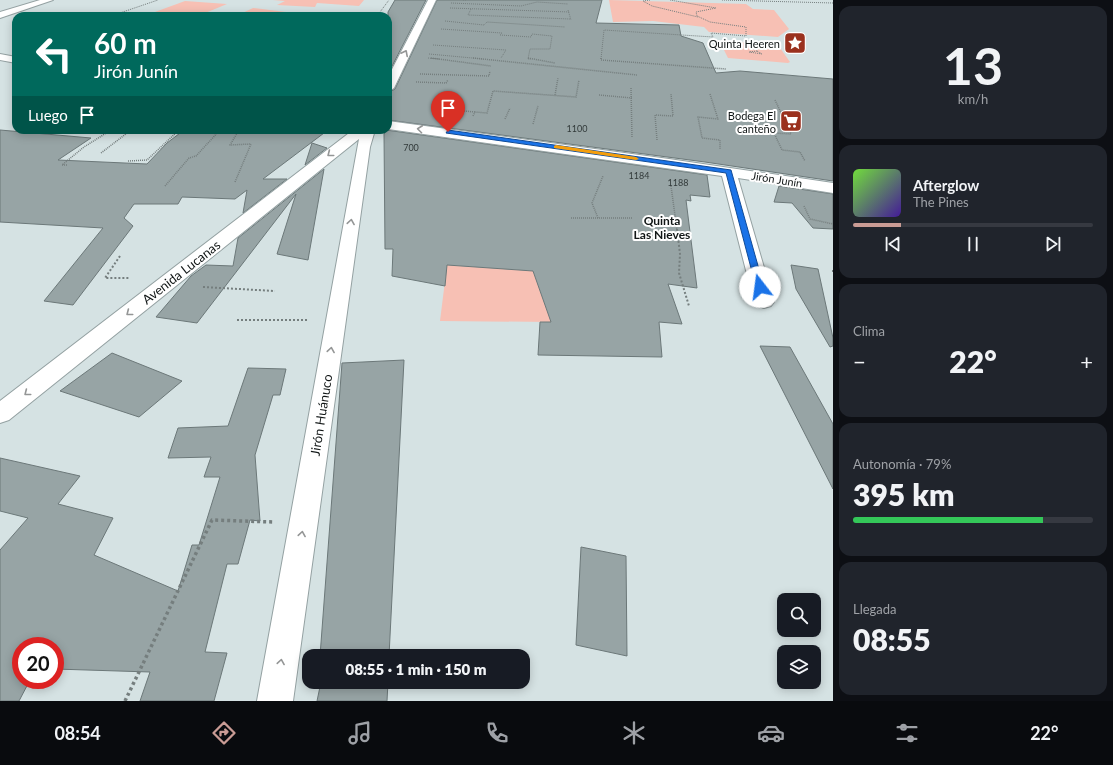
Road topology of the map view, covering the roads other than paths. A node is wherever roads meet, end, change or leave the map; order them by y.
1 (49, 0) edge
2 (432, 1) edge
3 (0, 15) edge
4 (0, 57) edge
5 (12, 59) edge
6 (392, 81) edge
7 (392, 125) edge
8 (356, 134) edge
9 (367, 134) edge
10 (725, 171) junction
11 (833, 188) edge
12 (764, 302) dead end
13 (0, 414) edge
14 (275, 701) edge

1 - 3 street
2 - 6 street
4 - 5 street
10 -> 7 street, Jirón Junín
8 -> 13 street, Avenida Lucanas
14 -> 9 street, Jirón Huánuco
10 - 11 street, Jirón Junín
10 - 12 street

